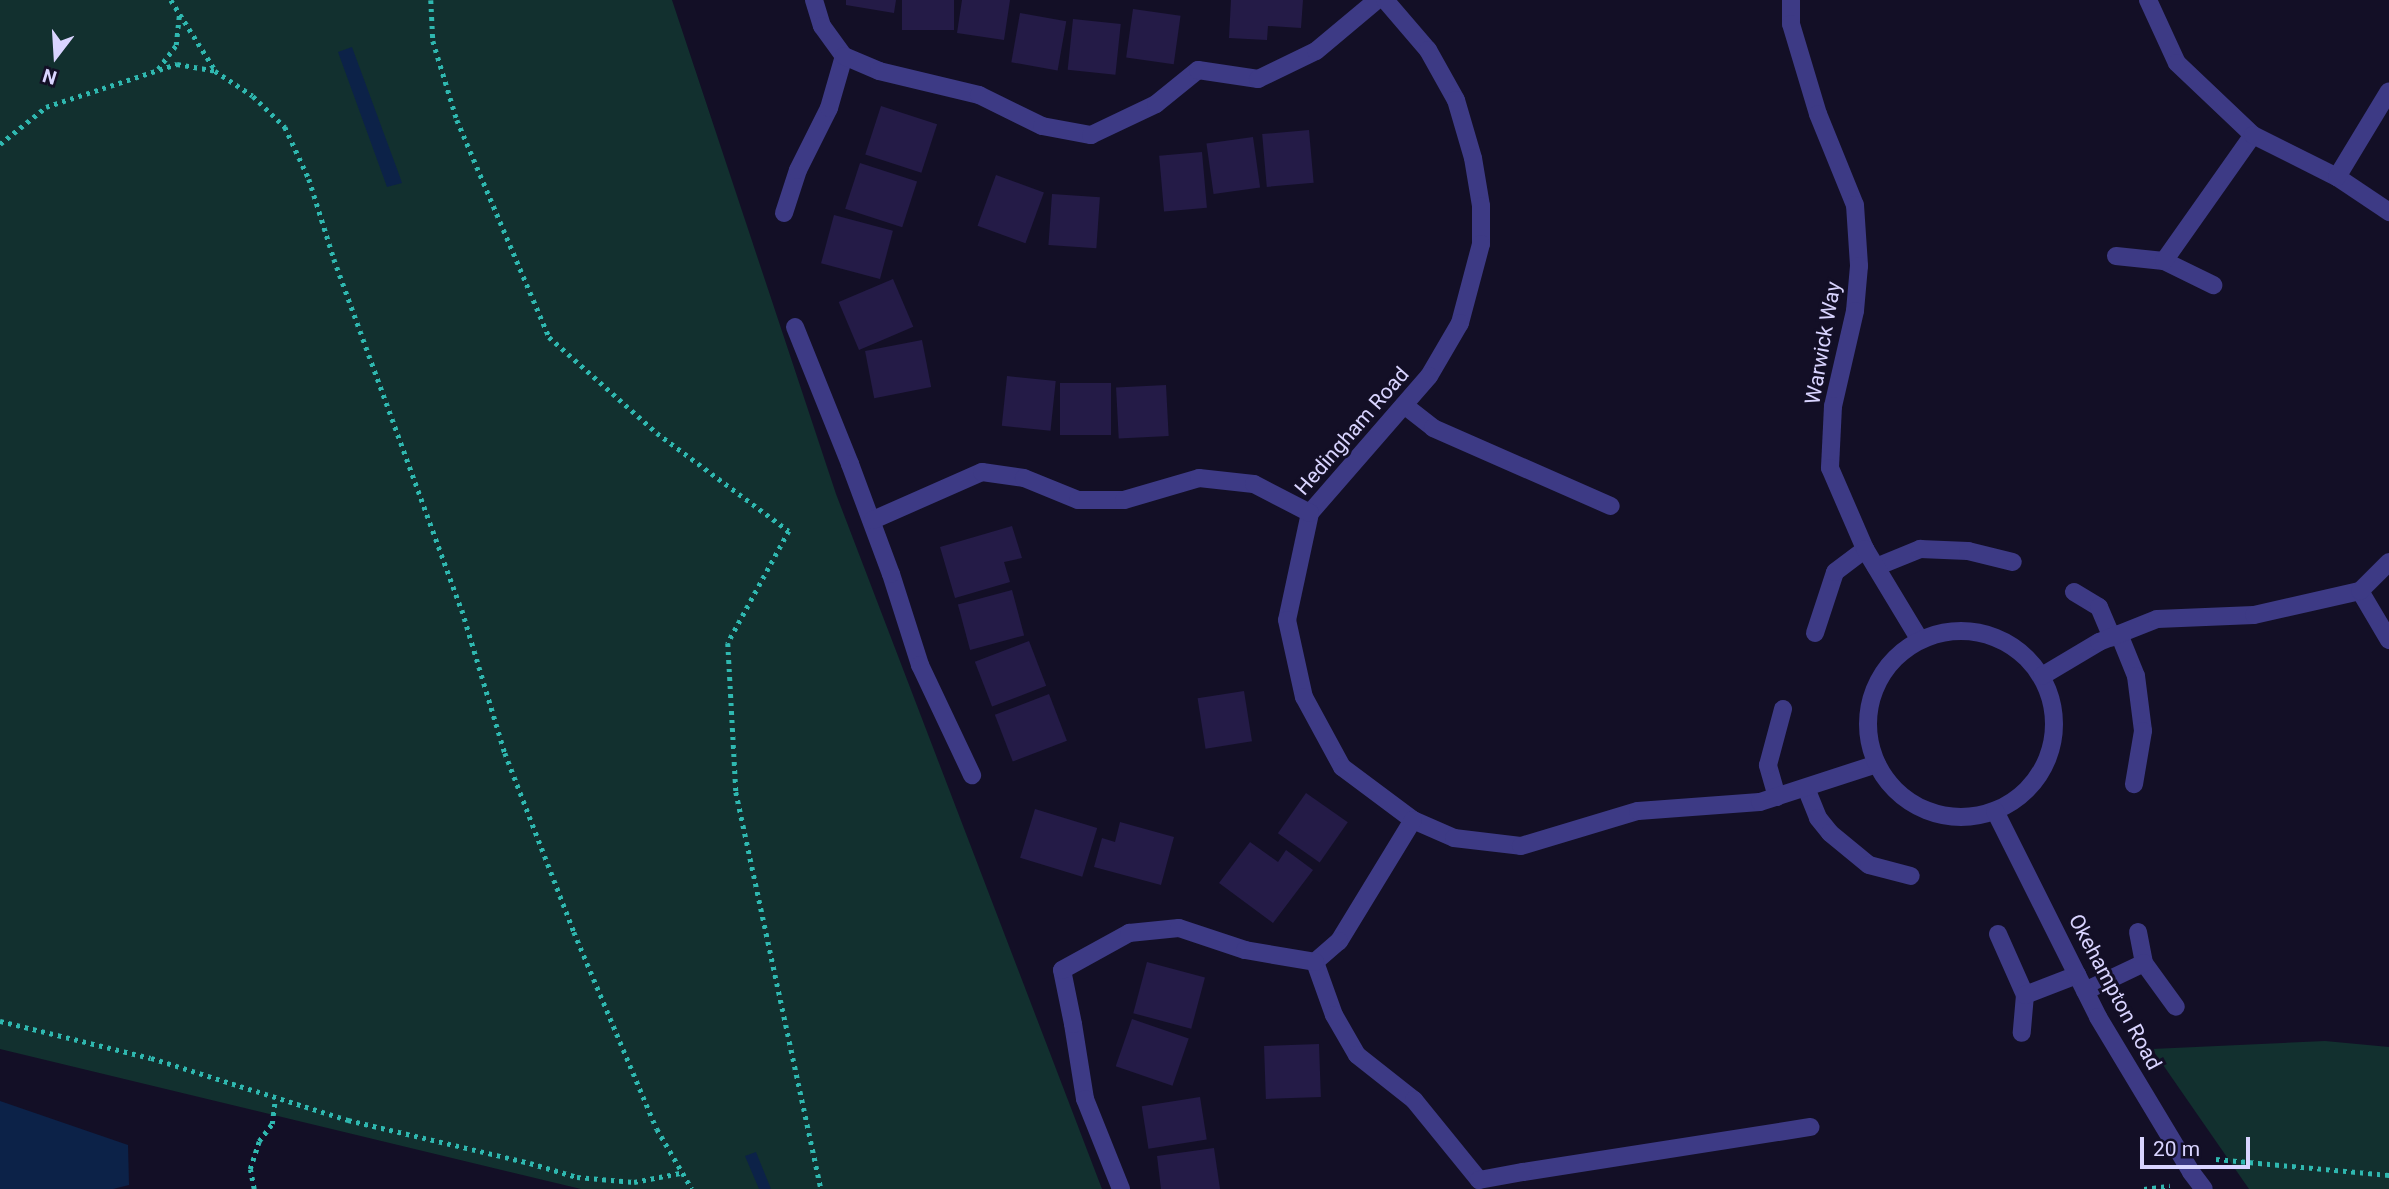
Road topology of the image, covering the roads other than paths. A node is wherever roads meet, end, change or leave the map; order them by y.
1 (814, 0) edge
2 (1377, 0) edge
3 (1385, 0) edge
4 (1791, 0) edge
5 (2148, 0) edge
6 (844, 56) junction
7 (2389, 91) edge
8 (2253, 135) junction
9 (2337, 177) junction
10 (2389, 212) edge
11 (784, 213) dead end
12 (2116, 256) dead end
13 (2164, 261) junction
14 (2213, 285) dead end
15 (795, 327) dead end
16 (1404, 405) junction
17 (1611, 506) dead end
18 (1310, 513) junction
19 (873, 520) junction
20 (1865, 549) junction
21 (2013, 562) dead end
22 (2389, 562) edge
23 (1876, 567) junction
24 (2360, 591) junction
25 (2074, 592) dead end
26 (1815, 632) dead end
27 (2116, 635) junction
28 (1920, 640) junction
29 (2389, 640) edge
30 (2042, 676) junction
31 (1783, 709) dead end
32 (1877, 764) junction
33 (972, 775) dead end
34 (2134, 784) dead end
35 (1806, 788) junction
36 (1777, 797) junction
37 (1995, 811) junction
38 (1413, 820) junction
39 (1911, 876) dead end
40 (2138, 932) dead end
41 (1998, 934) dead end
42 (1315, 962) junction
43 (2144, 963) junction
44 (2077, 975) junction
45 (2085, 991) junction
46 (2025, 995) junction
47 (2176, 1007) dead end
48 (2022, 1033) dead end
49 (1810, 1127) dead end
50 (1121, 1189) edge
51 (2204, 1189) edge

1 - 6 street
2 - 6 street
3 - 16 street, Hedingham Road
4 - 20 street, Warwick Way
5 - 8 street
6 - 11 street
7 - 9 street
8 - 9 street
8 - 13 street
9 - 10 street
12 - 13 street
13 - 14 street
15 - 19 street
16 - 17 street
16 - 18 street, Hedingham Road
18 - 19 street
18 - 38 street, Hedingham Road
19 - 33 street
20 - 23 street, Warwick Way
20 - 26 street
21 - 23 street
22 - 24 street
23 - 28 street, Warwick Way
24 - 27 street
24 - 29 street
25 - 27 street
27 - 30 street
27 - 34 street
28 - 30 street
28 - 32 street
30 - 37 street
31 - 36 street
32 - 35 street, Hedingham Road
32 - 37 street
35 - 36 street, Hedingham Road
35 - 39 street
36 - 38 street, Hedingham Road
37 - 44 street, Okehampton Road
38 - 42 street
40 - 43 street
41 - 46 street
42 - 49 street
42 - 50 street
43 - 45 street
43 - 47 street
44 - 45 street, Okehampton Road
44 - 46 street
45 - 51 street, Okehampton Road
46 - 48 street

